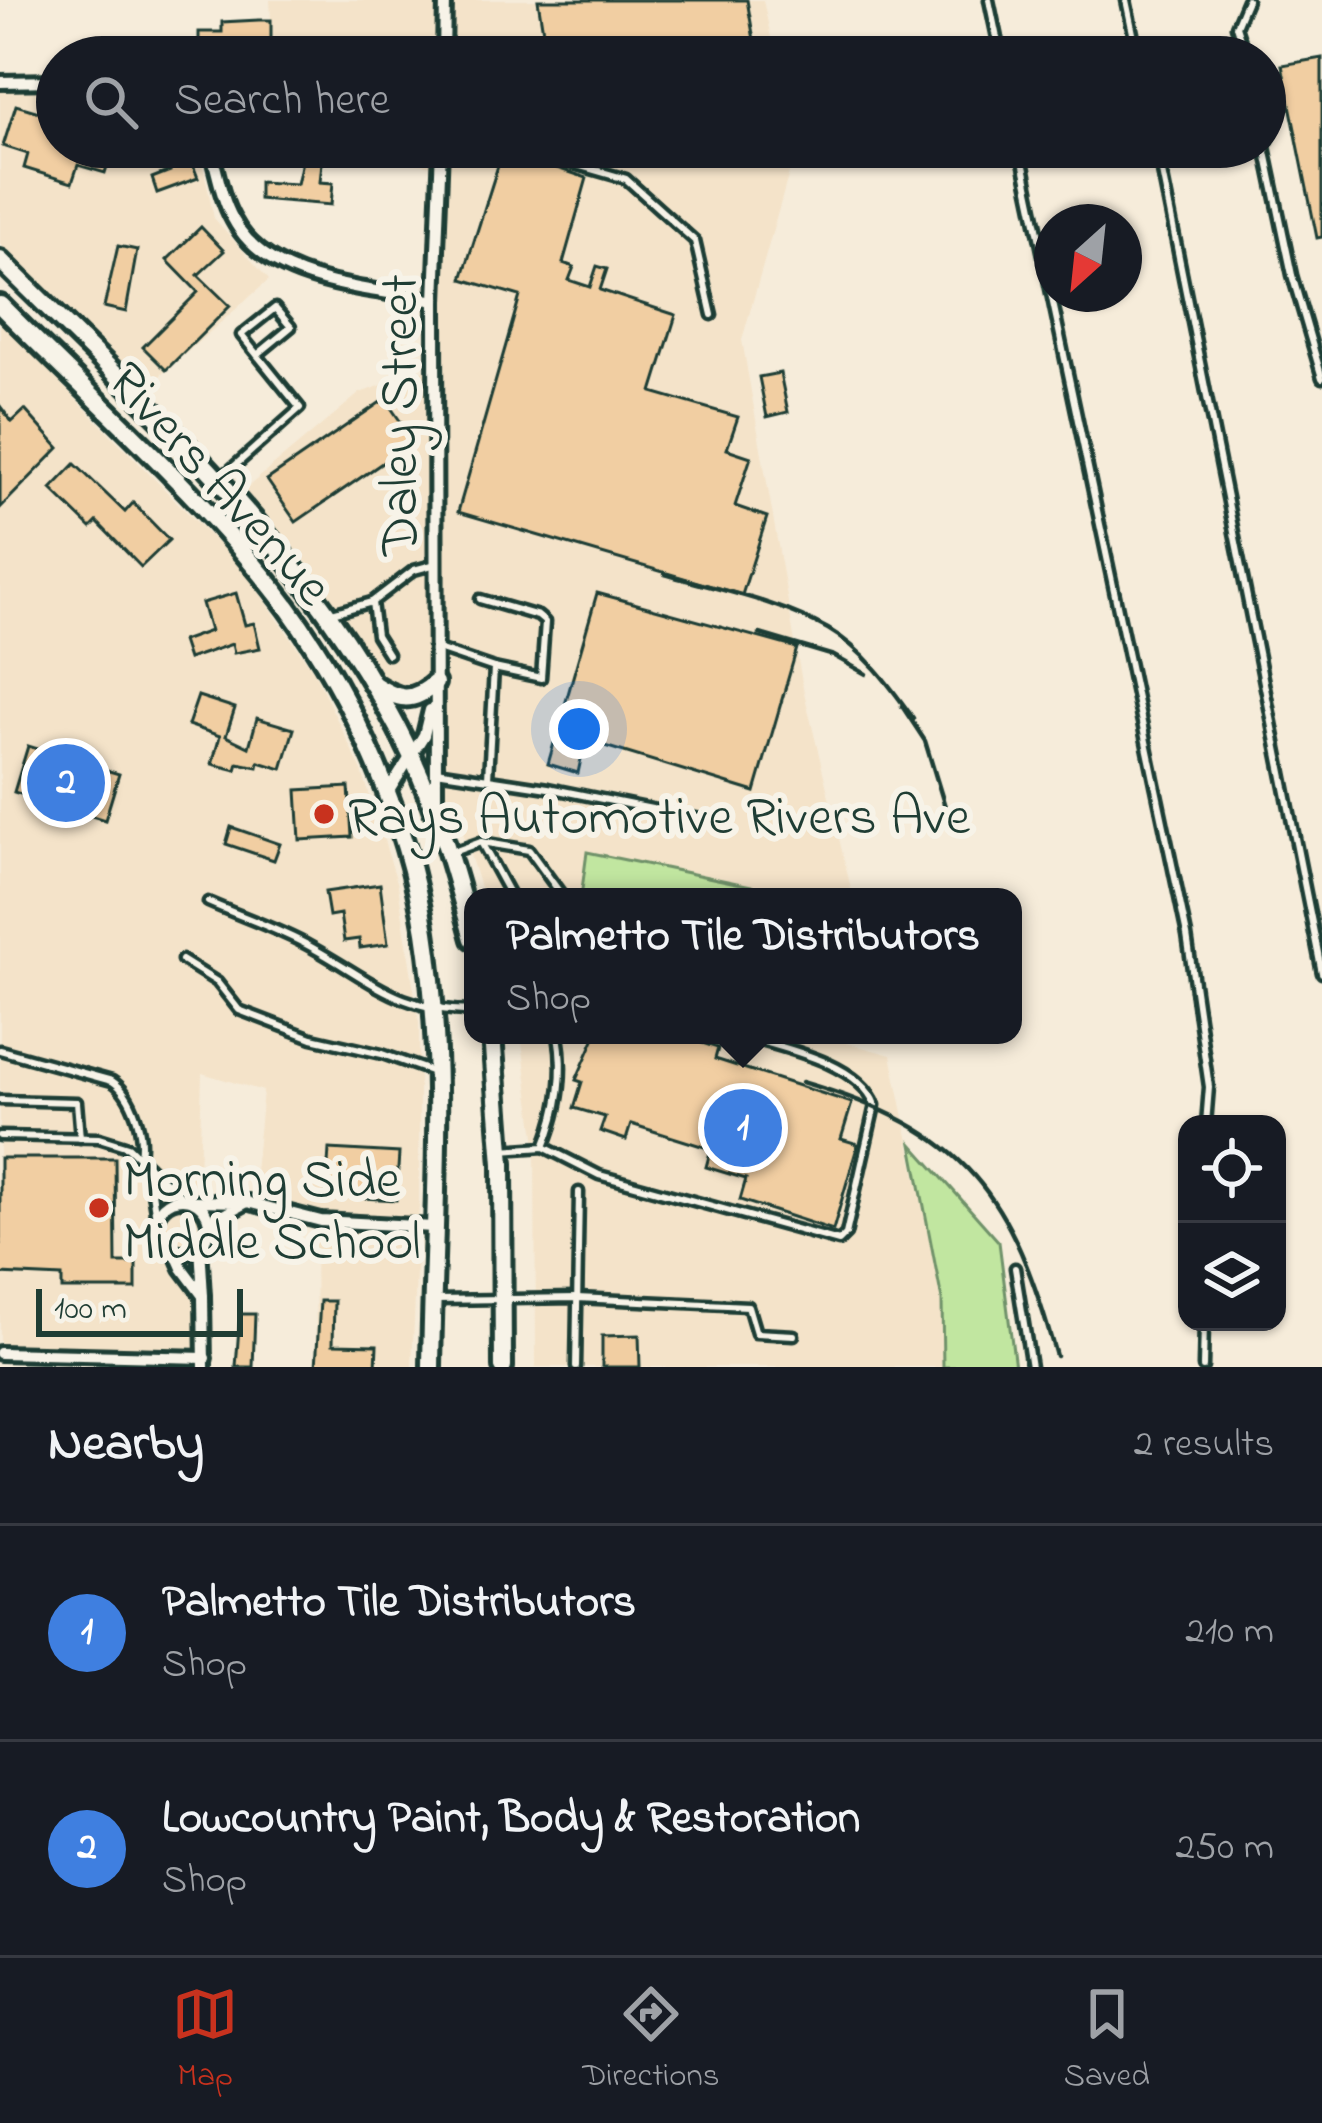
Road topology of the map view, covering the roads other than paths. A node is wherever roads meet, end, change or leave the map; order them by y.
1 (445, 0) edge
2 (989, 0) edge
3 (1126, 0) edge
4 (1247, 0) edge
5 (444, 36) edge
6 (997, 36) edge
7 (1134, 36) edge
8 (1239, 36) edge
9 (36, 81) edge
10 (0, 82) edge
11 (216, 168) edge
12 (440, 168) edge
13 (588, 168) edge
14 (1024, 168) edge
15 (1160, 168) edge
16 (1269, 168) edge
17 (0, 260) edge
18 (435, 301) junction
19 (0, 305) edge
20 (712, 315) dead end
21 (257, 355) junction
22 (1322, 378) edge
23 (218, 481) junction
24 (436, 565) junction
25 (480, 599) dead end
26 (372, 602) junction
27 (328, 615) junction
28 (435, 648) junction
29 (388, 654) dead end
30 (494, 668) junction
31 (370, 682) junction
32 (435, 683) junction
33 (412, 758) junction
34 (436, 771) junction
35 (488, 778) junction
36 (387, 795) junction
37 (436, 820) junction
38 (726, 824) dead end
39 (482, 842) junction
40 (449, 853) junction
41 (535, 859) junction
42 (524, 867) dead end
43 (508, 888) edge
44 (554, 888) edge
45 (208, 902) dead end
46 (464, 907) edge
47 (182, 960) dead end
48 (1322, 973) edge
49 (433, 1011) junction
50 (464, 1011) edge
51 (493, 1044) edge
52 (560, 1044) edge
53 (769, 1044) edge
54 (0, 1050) edge
55 (437, 1074) junction
56 (0, 1100) edge
57 (1207, 1115) edge
58 (0, 1136) edge
59 (80, 1138) junction
60 (544, 1148) junction
61 (501, 1150) junction
62 (139, 1159) junction
63 (148, 1166) junction
64 (578, 1192) dead end
65 (189, 1200) junction
66 (247, 1202) junction
67 (156, 1218) junction
68 (208, 1223) junction
69 (434, 1227) junction
70 (200, 1246) junction
71 (175, 1252) junction
72 (1016, 1268) dead end
73 (203, 1296) junction
74 (577, 1298) junction
75 (432, 1300) junction
76 (505, 1300) junction
77 (1204, 1331) edge
78 (794, 1335) dead end
79 (0, 1353) edge
80 (204, 1363) edge
81 (431, 1367) edge
82 (503, 1367) edge
83 (576, 1367) edge
84 (1031, 1367) edge
85 (1203, 1367) edge

1 - 5 street
2 - 6 lane
3 - 7 lane
4 - 8 lane
9 - 10 street
11 - 18 street
12 - 18 street, Daley Street
13 - 20 lane
14 - 57 lane
15 - 48 lane
16 - 22 lane
17 - 23 main road, Rivers Avenue
18 - 24 street, Daley Street
19 - 36 main road, Rivers Avenue
21 - 21 lane
21 - 23 lane
23 - 27 main road, Rivers Avenue
24 - 26 lane
24 - 28 street, Daley Street
25 - 30 lane
26 - 27 lane
26 - 29 lane
27 - 31 main road, Rivers Avenue
28 - 30 lane
28 - 32 street, Daley Street
30 - 35 lane
31 - 32 main road
31 - 33 main road, Rivers Avenue
32 - 33 street, Daley Street
32 - 34 street, Daley Street
33 - 36 street, Daley Street
33 - 37 main road, Rivers Avenue
34 - 35 lane
34 - 37 street, Daley Street
35 - 38 lane
36 - 49 main road, Rivers Avenue
37 - 40 main road, Rivers Avenue
39 - 40 lane
39 - 41 lane
39 - 43 lane
40 - 46 main road, Rivers Avenue
41 - 42 lane
41 - 44 lane
45 - 49 lane
47 - 55 lane
49 - 50 lane
49 - 55 main road, Rivers Avenue
51 - 61 main road
52 - 60 lane
53 - 60 lane
54 - 62 lane
55 - 69 main road, Rivers Avenue
56 - 59 lane
58 - 59 lane
59 - 62 lane
60 - 61 lane
61 - 76 main road
62 - 63 lane
63 - 65 lane
63 - 67 lane
64 - 74 lane
65 - 66 street
65 - 67 street
65 - 68 street
66 - 68 street
66 - 69 street
67 - 71 street
68 - 70 street
69 - 75 main road, Rivers Avenue
70 - 71 street
70 - 73 street
71 - 73 street
72 - 84 lane
73 - 80 street
74 - 76 lane
74 - 78 lane
74 - 83 lane
75 - 76 lane
75 - 81 main road, Rivers Avenue
76 - 82 main road
77 - 85 lane
79 - 80 street

